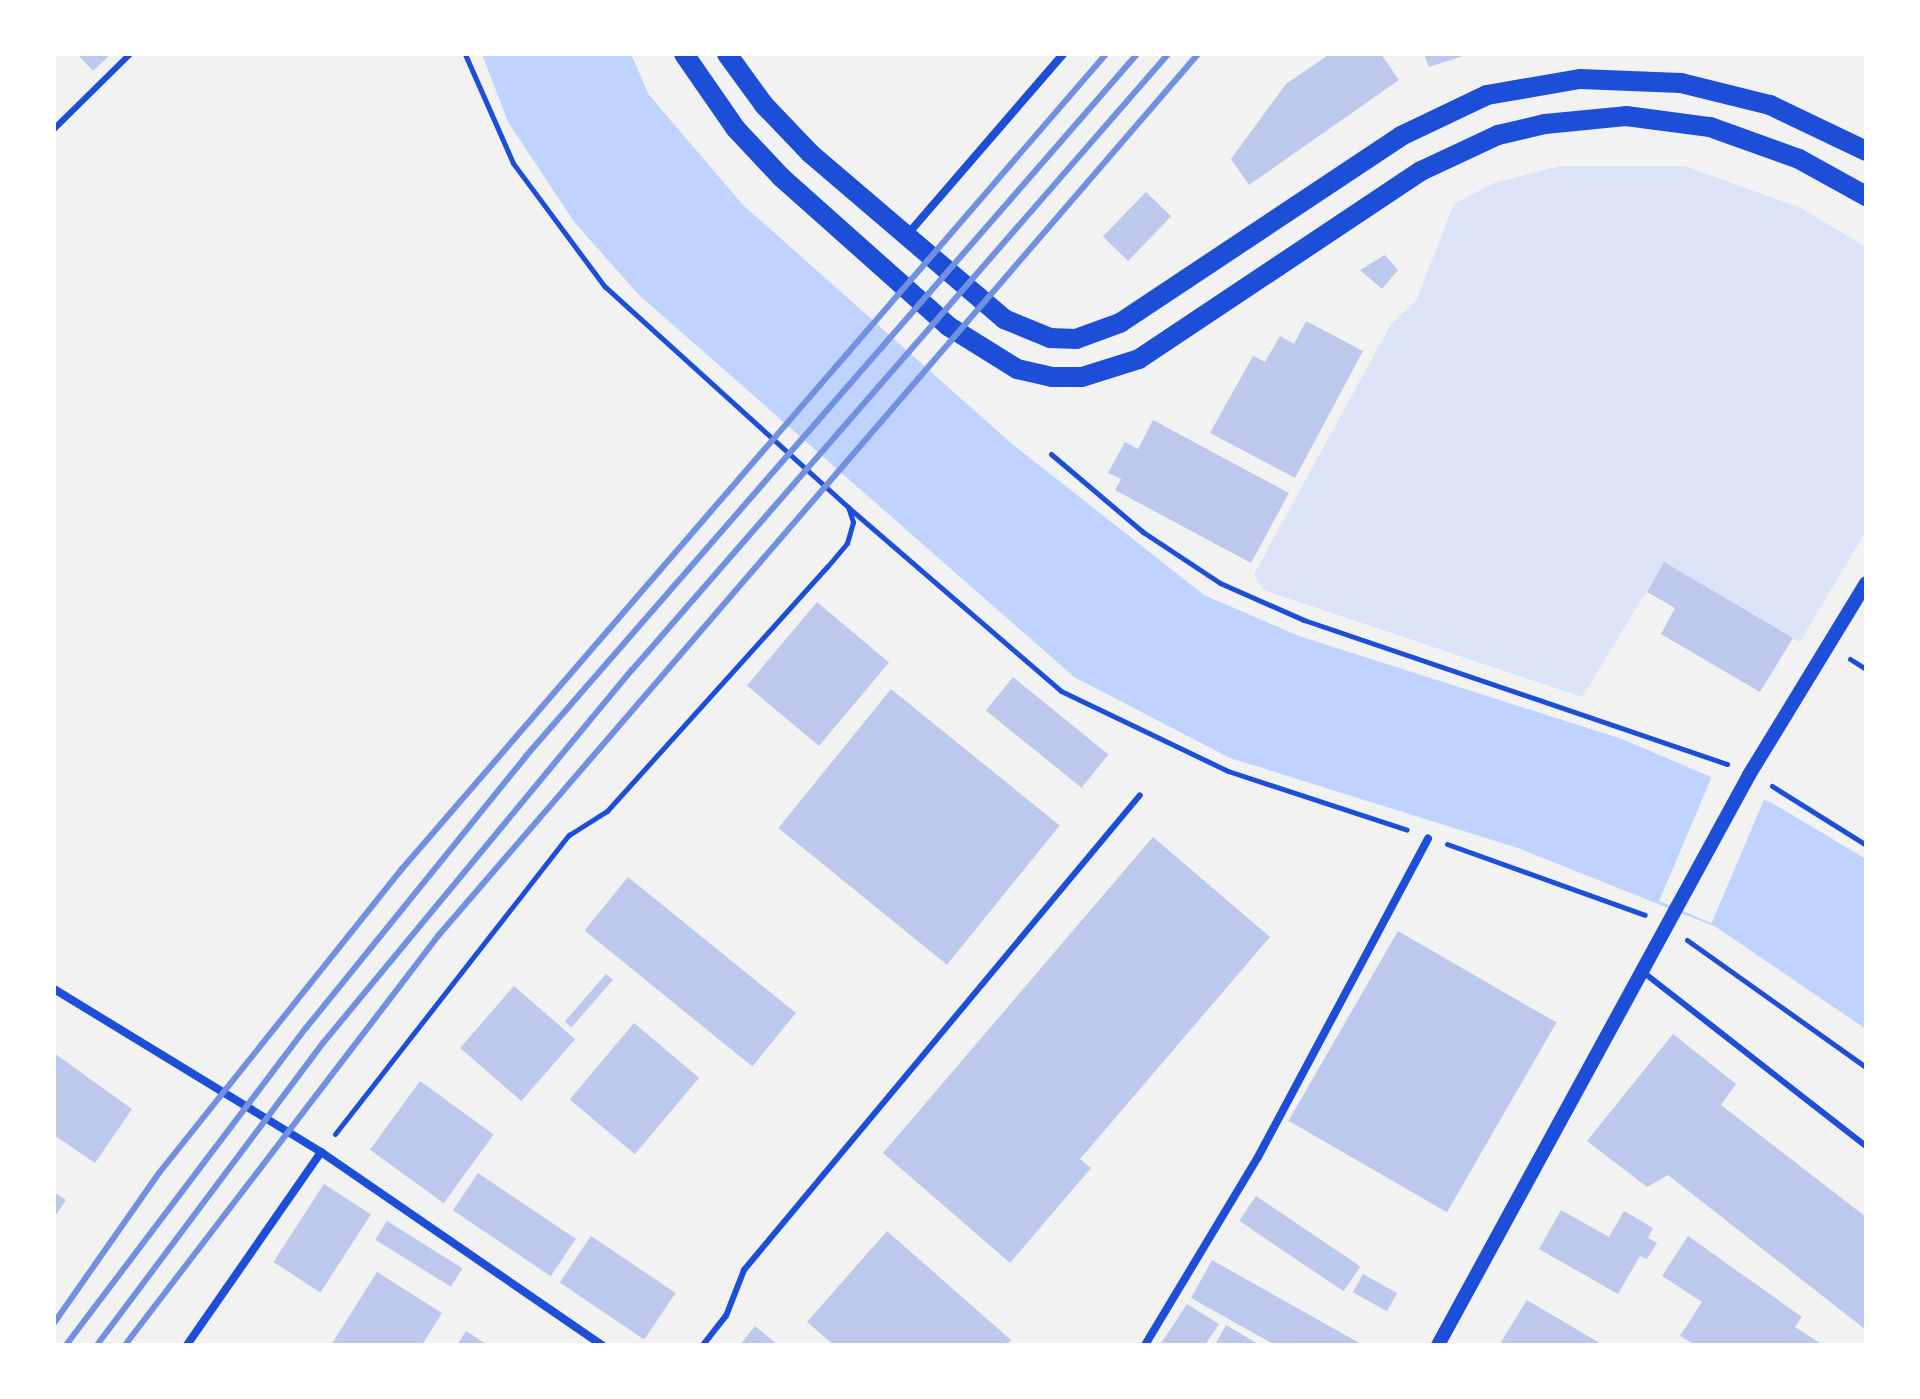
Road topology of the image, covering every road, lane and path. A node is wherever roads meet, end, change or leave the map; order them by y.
1 (130, 54) edge
2 (465, 54) edge
3 (684, 54) edge
4 (727, 54) edge
5 (1063, 54) edge
6 (54, 129) edge
7 (1866, 151) edge
8 (1866, 196) edge
9 (906, 236) junction
10 (1051, 454) dead end
11 (848, 507) junction
12 (1866, 583) edge
13 (1747, 780) junction
14 (1140, 795) dead end
15 (1428, 838) junction
16 (1866, 845) edge
17 (1668, 926) junction
18 (1643, 972) junction
19 (54, 989) edge
20 (1866, 1067) edge
21 (1866, 1146) edge
22 (321, 1152) junction
23 (187, 1345) edge
24 (602, 1345) edge
25 (703, 1345) edge
26 (1145, 1345) edge
27 (1438, 1345) edge

1 - 6 lane
2 - 11 path
3 - 8 main road
4 - 9 main road
5 - 9 street
7 - 9 main road
10 - 13 path
11 - 15 path
11 - 22 path
12 - 13 street
13 - 16 path
13 - 17 street
14 - 25 lane
15 - 17 path
15 - 26 street
17 - 18 street
17 - 20 path
18 - 21 lane
18 - 27 street
19 - 22 street
22 - 23 street
22 - 24 street

